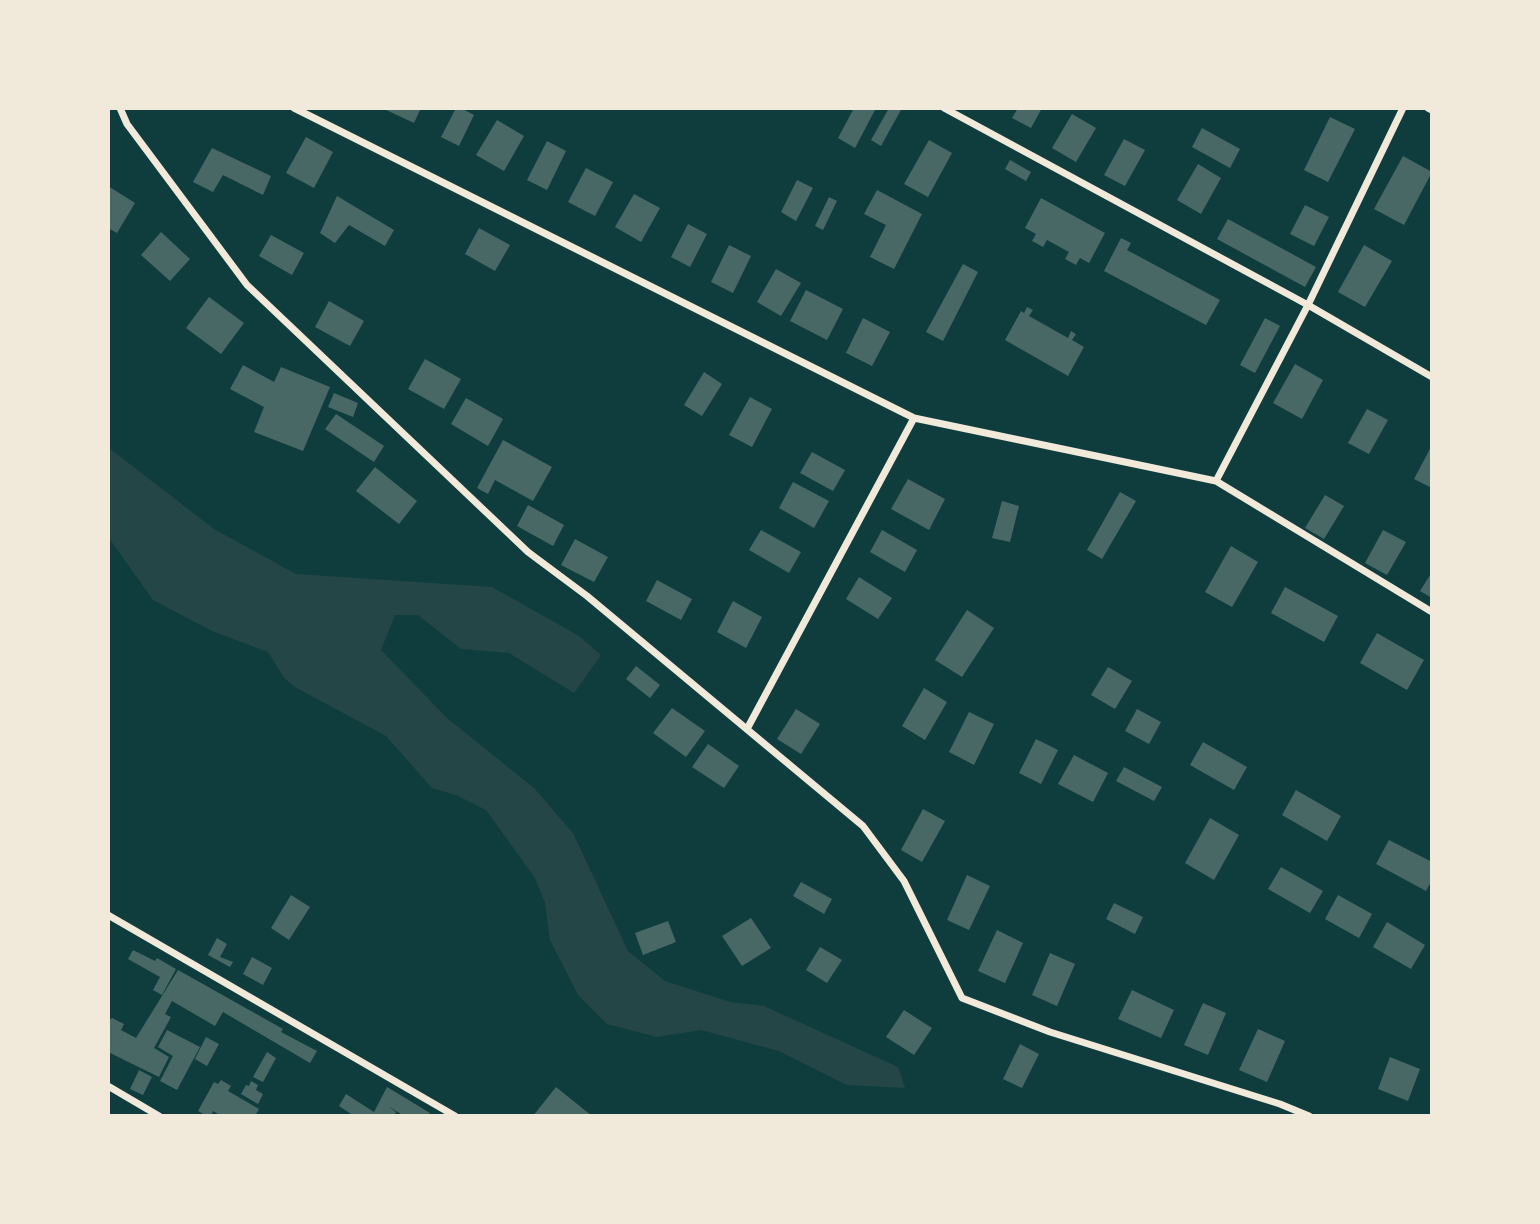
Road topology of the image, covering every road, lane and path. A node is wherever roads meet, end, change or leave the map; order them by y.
1 (120, 108) edge
2 (294, 108) edge
3 (944, 108) edge
4 (1403, 108) edge
5 (1308, 305) junction
6 (1432, 377) edge
7 (914, 418) junction
8 (1216, 481) junction
9 (1432, 611) edge
10 (747, 729) junction
11 (108, 915) edge
12 (108, 1086) edge
13 (159, 1115) edge
14 (455, 1115) edge
15 (1309, 1115) edge

1 - 10 street
2 - 7 street
3 - 5 street
4 - 5 street
5 - 6 street
5 - 8 street
7 - 8 street
7 - 10 street
8 - 9 street
10 - 15 street
11 - 14 street
12 - 13 street

